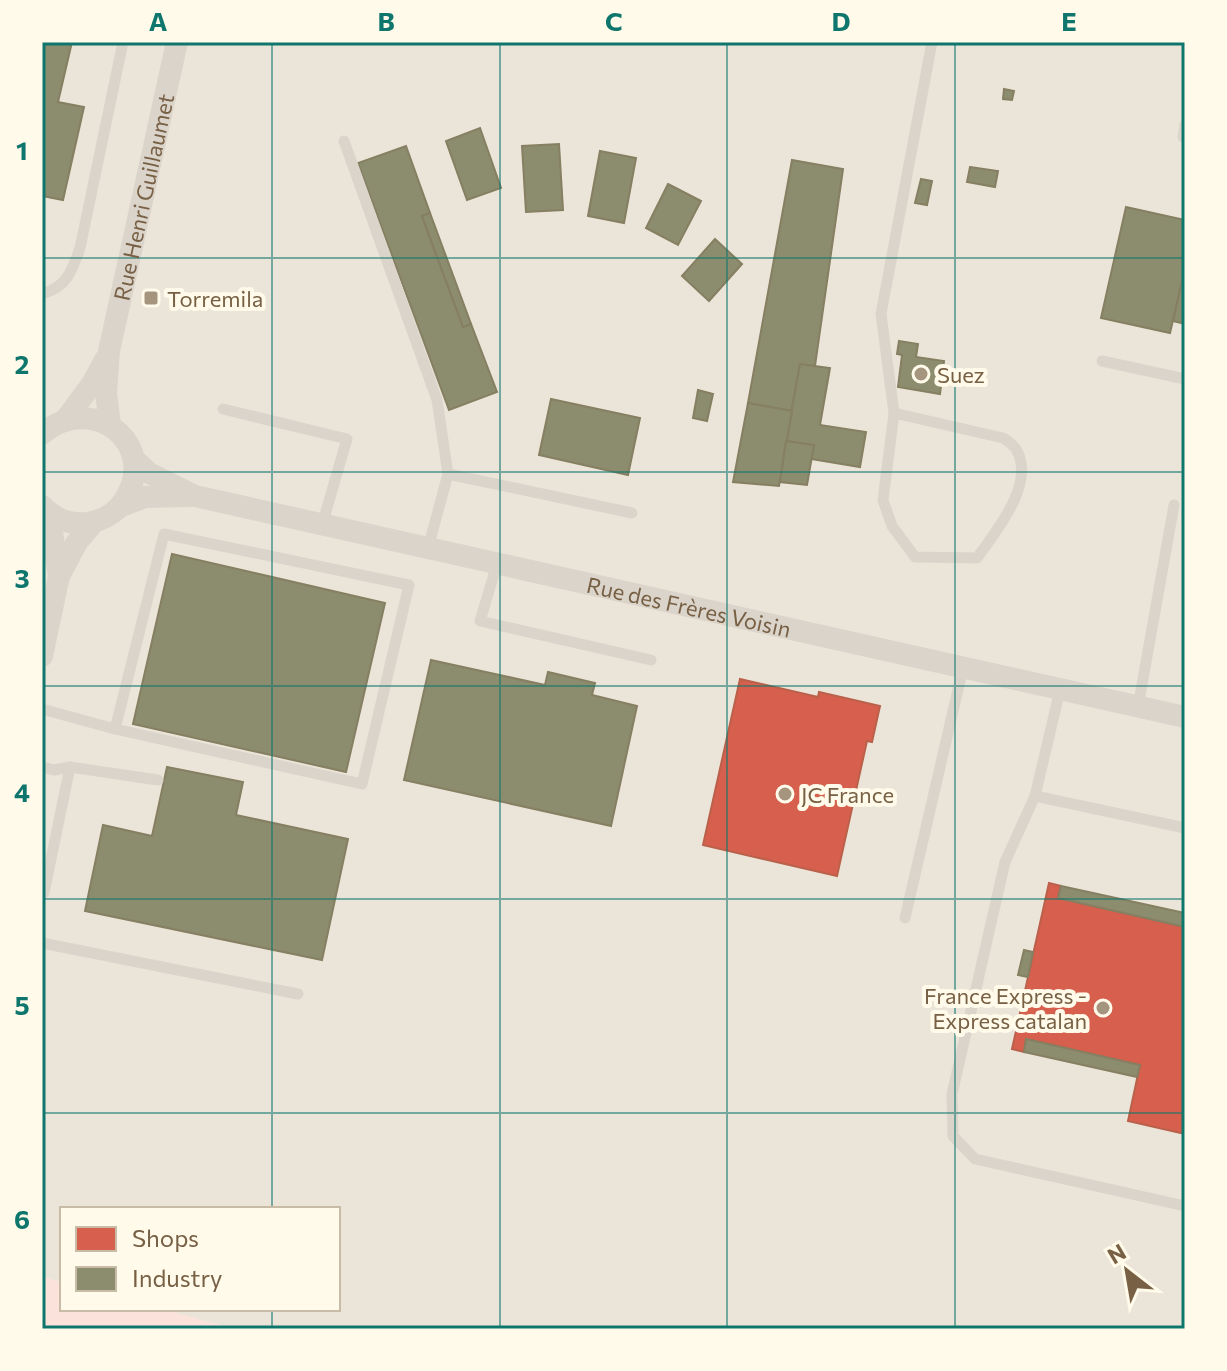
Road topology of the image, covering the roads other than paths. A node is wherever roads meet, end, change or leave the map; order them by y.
1 (123, 42) edge
2 (177, 42) edge
3 (932, 42) edge
4 (344, 141) dead end
5 (42, 294) edge
6 (109, 351) junction
7 (1102, 361) dead end
8 (1185, 379) edge
9 (223, 409) dead end
10 (894, 413) junction
11 (66, 419) junction
12 (110, 425) junction
13 (42, 434) edge
14 (134, 459) junction
15 (448, 474) junction
16 (195, 496) junction
17 (1174, 505) dead end
18 (119, 507) junction
19 (46, 510) edge
20 (632, 513) dead end
21 (94, 522) junction
22 (322, 526) junction
23 (428, 548) junction
24 (497, 564) junction
25 (59, 576) junction
26 (43, 648) edge
27 (651, 660) dead end
28 (963, 668) junction
29 (1060, 690) junction
30 (1138, 707) junction
31 (42, 709) edge
32 (1185, 717) edge
33 (115, 729) junction
34 (42, 767) edge
35 (70, 767) junction
36 (158, 780) dead end
37 (1035, 796) junction
38 (1185, 828) edge
39 (44, 893) dead end
40 (905, 918) dead end
41 (42, 943) edge
42 (298, 994) dead end
43 (1185, 1206) edge

1 - 5 lane
2 - 6 street, Rue Henri Guillaumet
3 - 10 lane
4 - 15 lane
6 - 11 street, Rue Henri Guillaumet
6 - 12 street, Rue Henri Guillaumet
7 - 8 lane
9 - 22 lane
10 - 10 lane
11 - 12 street
11 - 13 street
12 - 14 street
14 - 16 street, Rue des Frères Voisin
14 - 18 street
15 - 20 lane
15 - 23 lane
16 - 18 street, Rue des Frères Voisin
16 - 22 street, Rue des Frères Voisin
17 - 30 lane
18 - 21 street, Rue des Frères Voisin
19 - 21 street
19 - 25 street
21 - 25 street
22 - 23 street, Rue des Frères Voisin
23 - 24 street, Rue des Frères Voisin
24 - 27 lane
24 - 28 street, Rue des Frères Voisin
25 - 26 street
28 - 29 street, Rue des Frères Voisin
28 - 40 lane
29 - 30 street, Rue des Frères Voisin
29 - 37 lane
30 - 32 street, Rue des Frères Voisin
31 - 33 lane
33 - 33 lane
34 - 35 lane
35 - 36 lane
35 - 39 lane
37 - 38 lane
37 - 43 lane
41 - 42 lane

